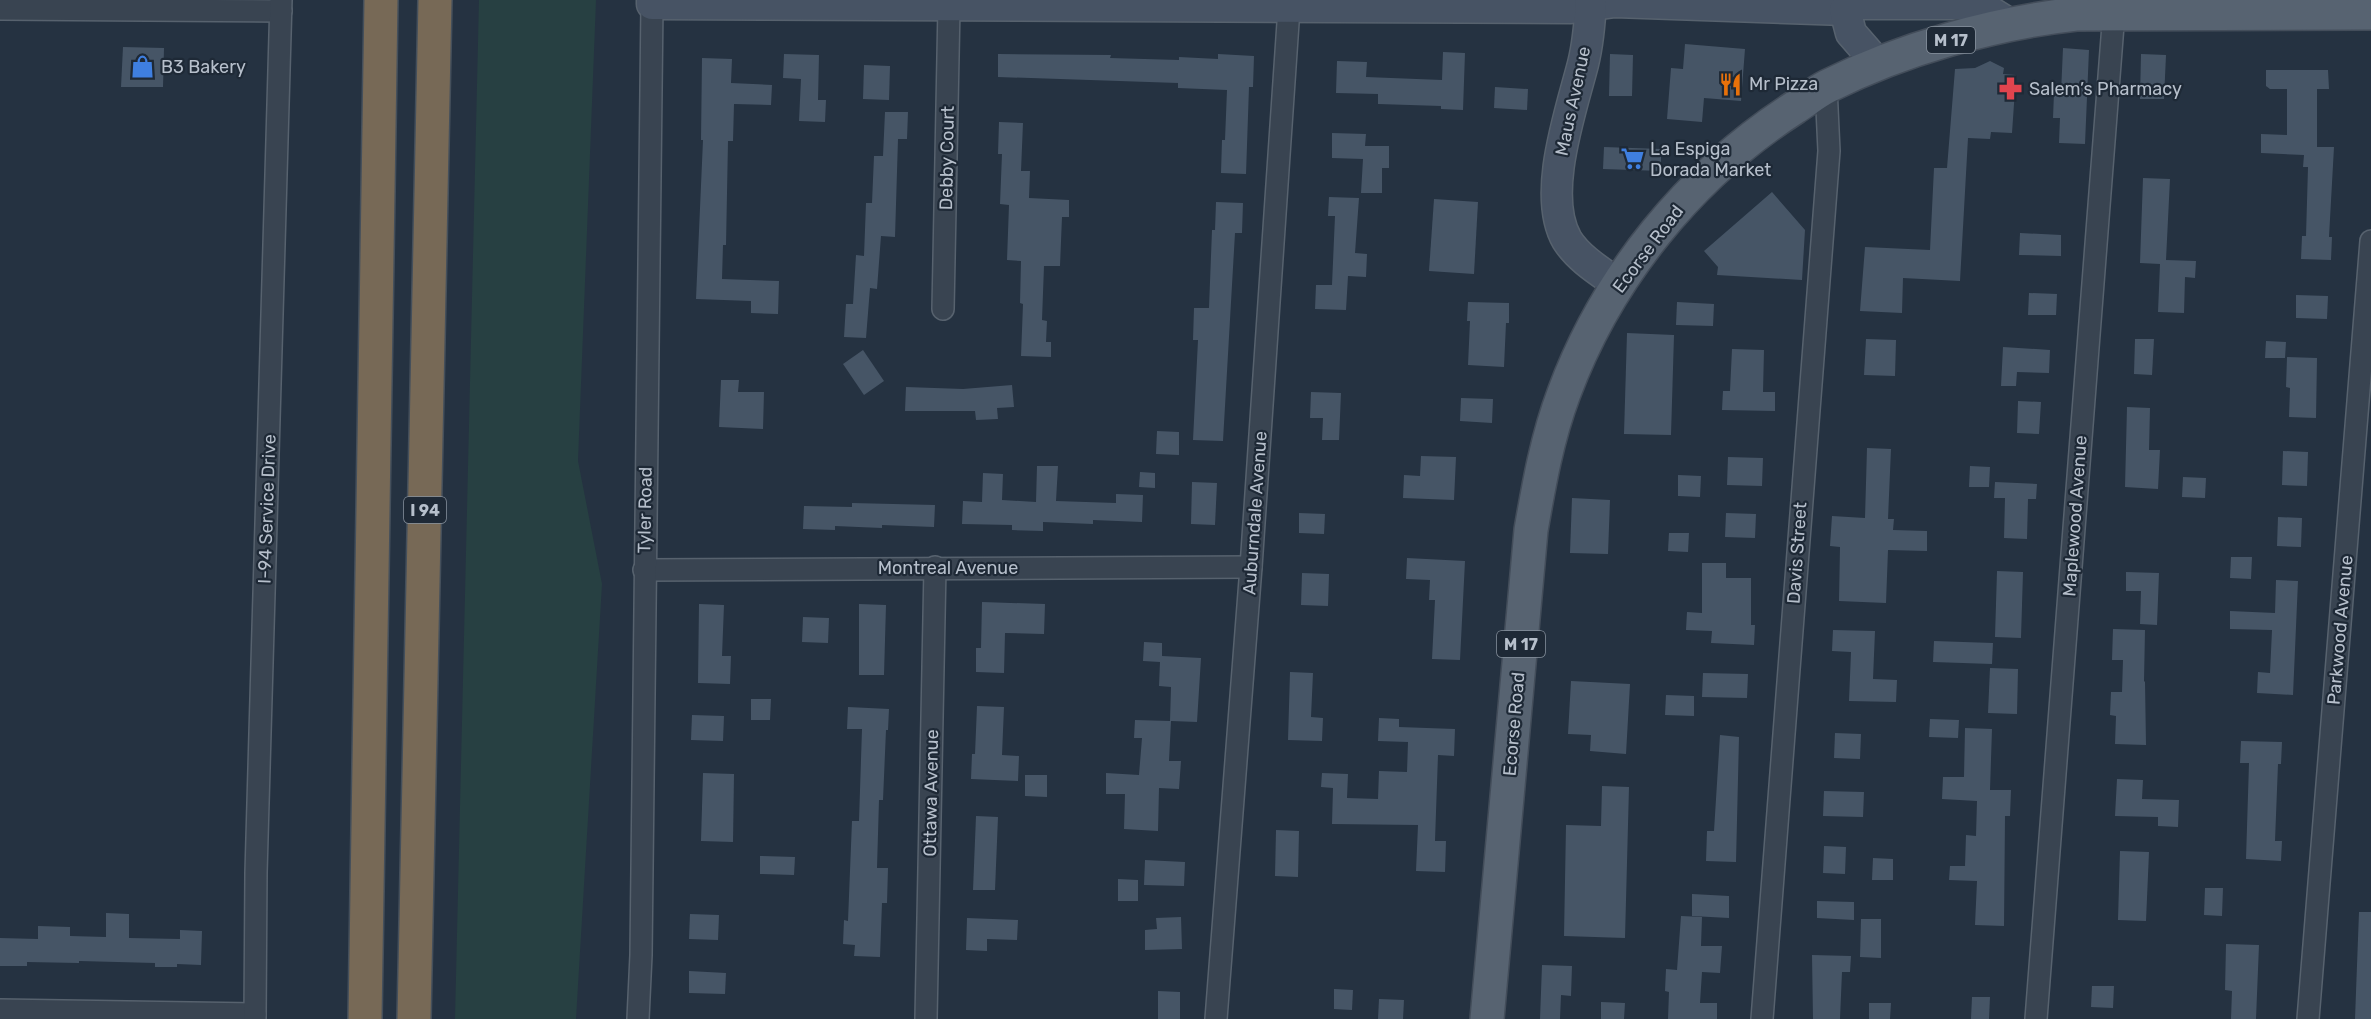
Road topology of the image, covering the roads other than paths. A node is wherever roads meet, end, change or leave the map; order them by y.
1 (381, 0) edge
2 (435, 0) edge
3 (652, 2) edge
4 (1591, 3) edge
5 (1853, 4) edge
6 (281, 6) edge
7 (949, 6) junction
8 (2242, 6) edge
9 (1290, 8) junction
10 (0, 9) edge
11 (2114, 12) junction
12 (2371, 12) edge
13 (2010, 24) junction
14 (1878, 64) junction
15 (1826, 87) junction
16 (2371, 241) edge
17 (1619, 285) junction
18 (943, 309) dead end
19 (935, 567) junction
20 (1251, 567) junction
21 (644, 570) junction
22 (0, 1010) edge
23 (255, 1017) edge
24 (365, 1019) edge
25 (414, 1019) edge
26 (638, 1019) edge
27 (926, 1019) edge
28 (1216, 1019) edge
29 (1487, 1019) edge
30 (1762, 1019) edge
31 (2036, 1019) edge
32 (2308, 1019) edge

1 - 24 highway
2 - 25 highway, I 94
3 - 7 street
3 - 21 street, Tyler Road
4 - 5 street
4 - 9 street
4 - 17 street, Maus Avenue
5 - 13 street
5 - 14 street
6 - 10 street
6 - 23 street, I-94 Service Drive
7 - 9 street
7 - 18 street, Debby Court
8 - 11 main road, Ecorse Road / M 17
8 - 12 main road, Ecorse Road / M 17
9 - 20 street, Auburndale Avenue
11 - 13 main road, Ecorse Road / M 17
11 - 31 street, Maplewood Avenue
13 - 14 main road, Ecorse Road / M 17
14 - 15 main road, Ecorse Road / M 17
15 - 17 main road, Ecorse Road / M 17
15 - 30 street, Davis Street
16 - 32 street, Parkwood Avenue
17 - 29 main road, Ecorse Road / M 17
19 - 20 street, Montreal Avenue
19 - 21 street, Montreal Avenue
19 - 27 street, Ottawa Avenue
20 - 28 street, Auburndale Avenue
21 - 26 street, Tyler Road
22 - 23 street

